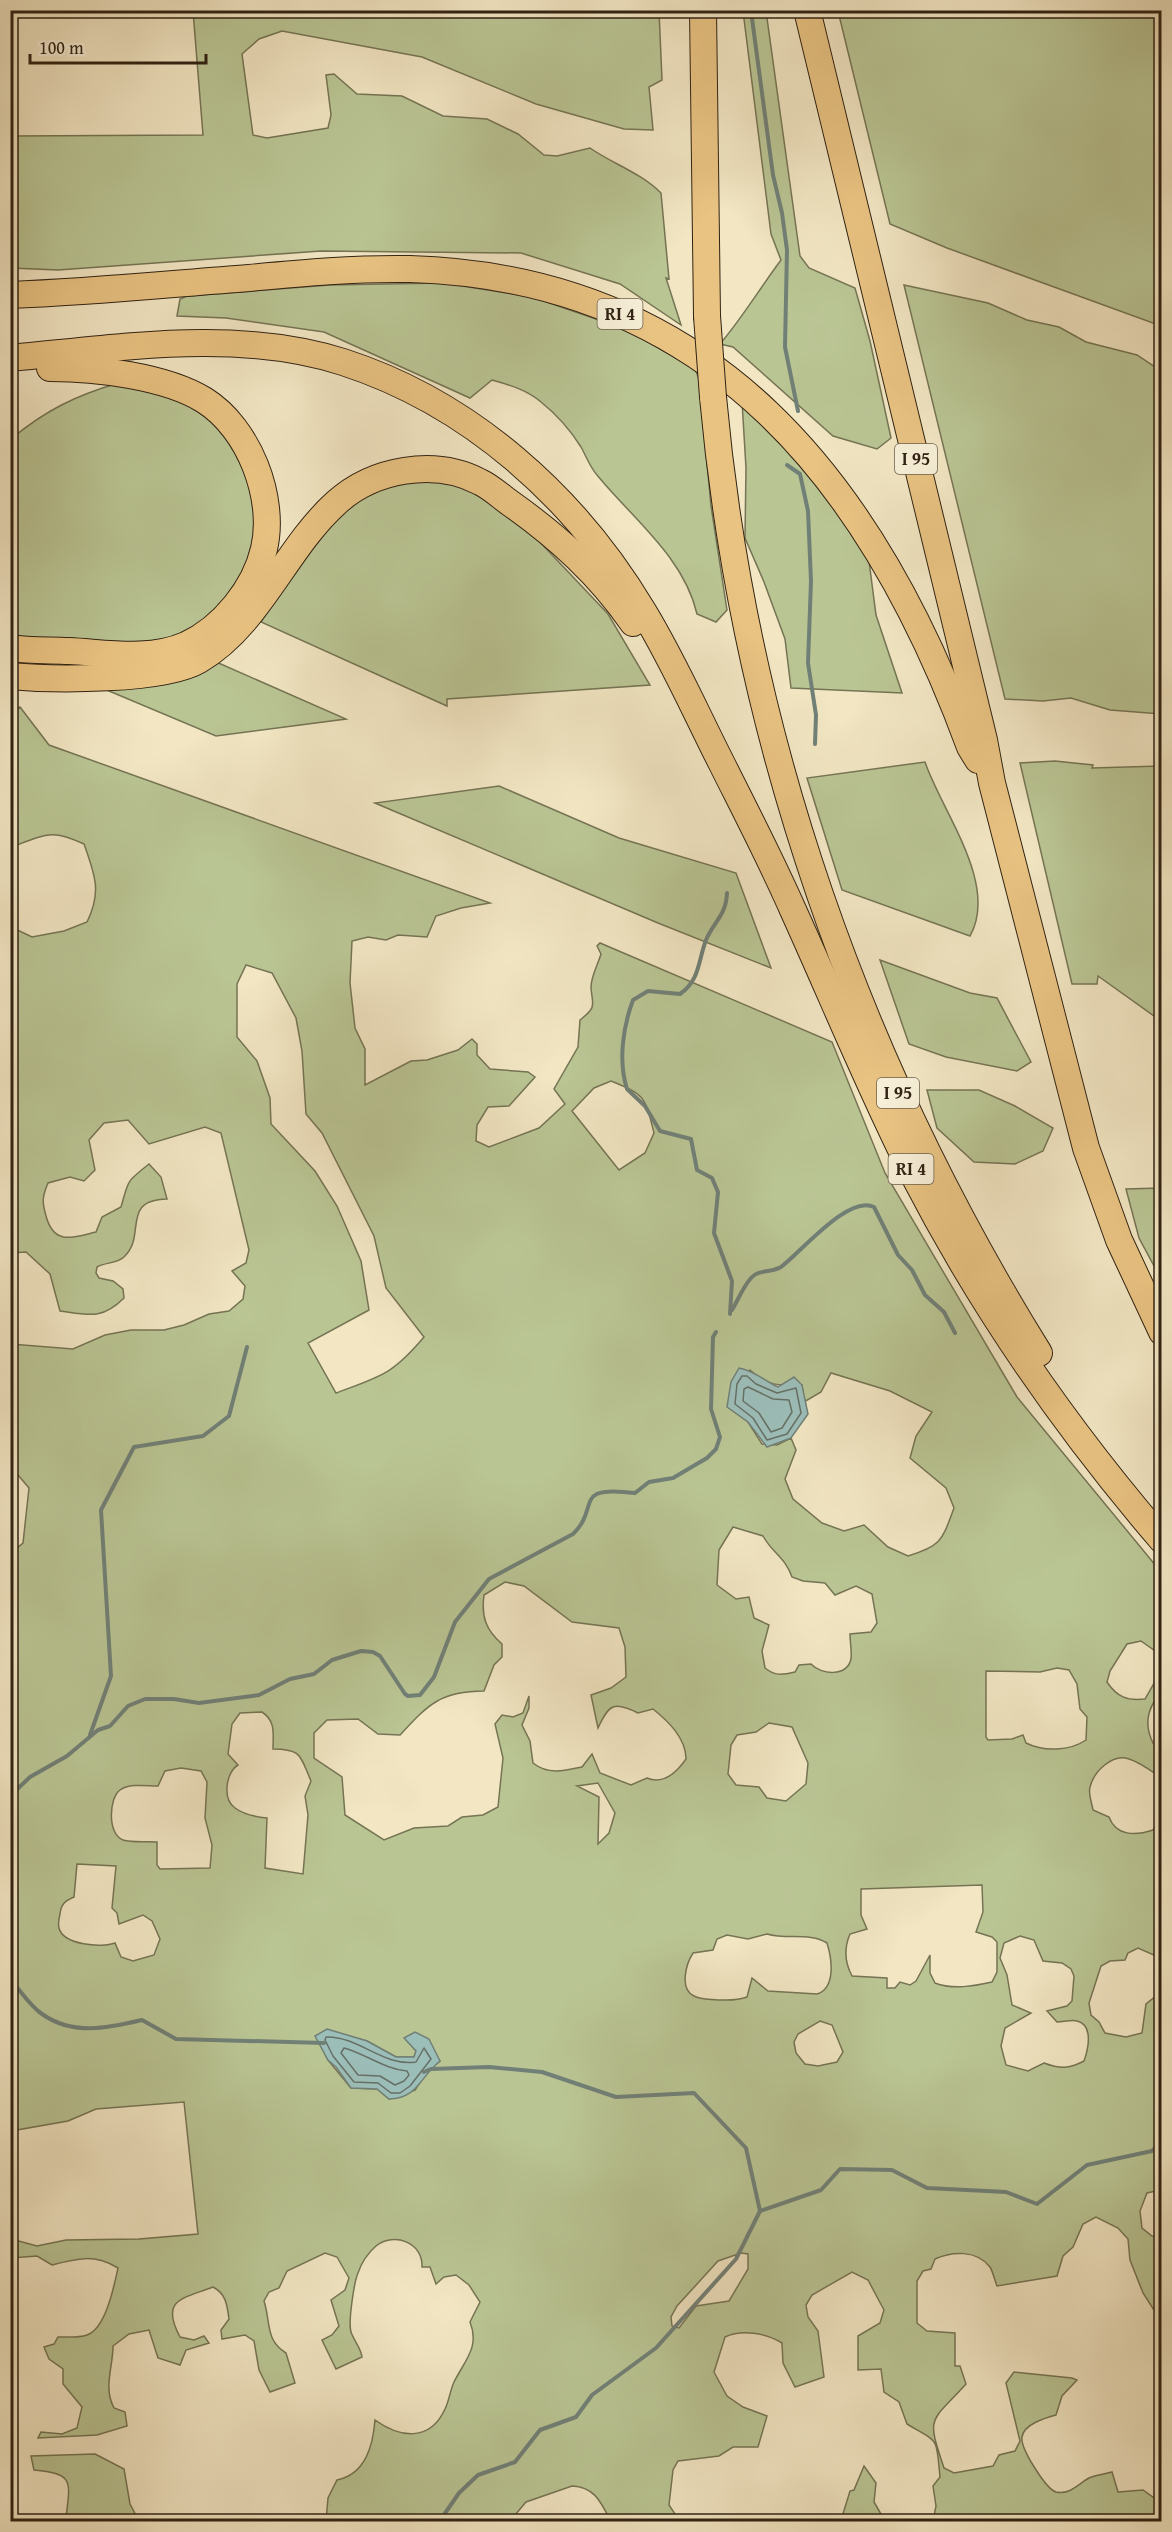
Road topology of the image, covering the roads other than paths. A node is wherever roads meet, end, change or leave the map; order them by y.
1 (703, 10) edge
2 (807, 10) edge
3 (10, 295) edge
4 (10, 358) edge
5 (10, 368) edge
6 (10, 648) edge
7 (12, 677) edge
8 (722, 764) junction
9 (992, 783) junction
10 (1161, 1332) edge
11 (1161, 1534) edge
12 (1161, 1540) edge

1 - 11 highway, I 95, bridge
2 - 9 highway, I 95
3 - 9 highway, RI 4
4 - 8 highway, RI 4
5 - 6 highway
7 - 8 highway
8 - 12 highway, RI 4
9 - 10 highway, I 95

